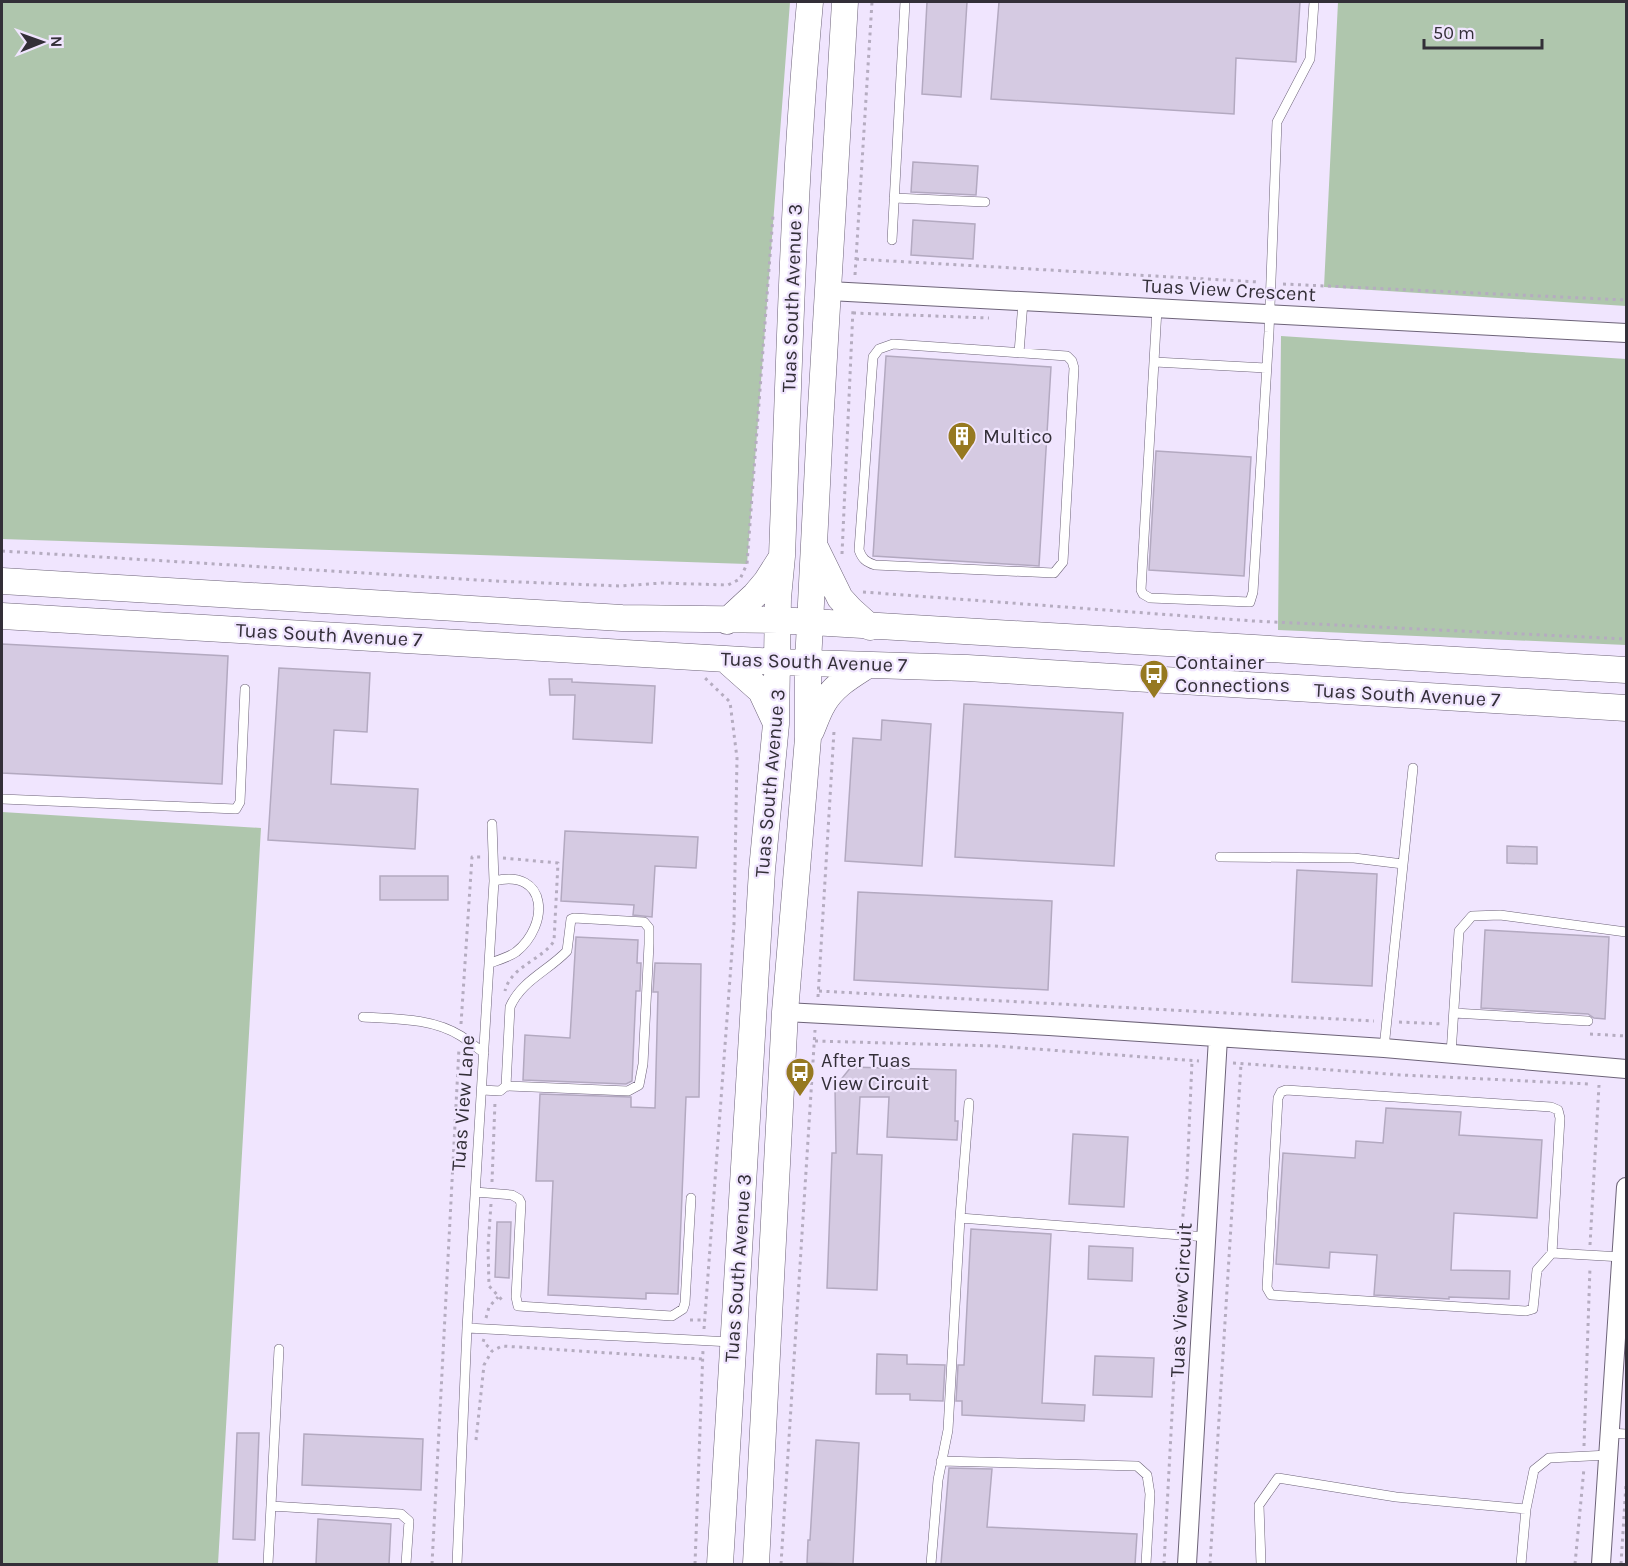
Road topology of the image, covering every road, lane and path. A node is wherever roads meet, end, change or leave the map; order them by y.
1 (810, 2) edge
2 (845, 2) edge
3 (905, 2) edge
4 (1314, 2) edge
5 (894, 198) junction
6 (985, 202) dead end
7 (773, 213) dead end
8 (892, 240) dead end
9 (856, 259) dead end
10 (1271, 283) junction
11 (829, 291) junction
12 (1626, 300) edge
13 (1023, 302) junction
14 (1157, 309) junction
15 (1269, 315) junction
16 (1626, 333) edge
17 (1019, 353) junction
18 (1155, 363) junction
19 (1266, 368) junction
20 (815, 546) junction
21 (2, 551) edge
22 (782, 556) junction
23 (2, 581) edge
24 (855, 590) dead end
25 (1254, 615) dead end
26 (2, 616) edge
27 (778, 620) junction
28 (727, 621) junction
29 (1253, 621) junction
30 (811, 623) junction
31 (870, 627) junction
32 (1626, 639) edge
33 (725, 659) junction
34 (778, 662) junction
35 (808, 663) junction
36 (868, 665) junction
37 (1626, 669) edge
38 (705, 678) dead end
39 (245, 689) dead end
40 (1626, 708) edge
41 (776, 724) junction
42 (835, 724) dead end
43 (808, 738) junction
44 (1413, 768) dead end
45 (2, 799) edge
46 (492, 824) dead end
47 (1220, 857) dead end
48 (1403, 864) junction
49 (494, 880) junction
50 (1626, 932) edge
51 (490, 963) junction
52 (506, 984) dead end
53 (819, 991) junction
54 (502, 1000) dead end
55 (785, 1012) junction
56 (816, 1013) junction
57 (1454, 1013) junction
58 (363, 1017) dead end
59 (1387, 1021) junction
60 (1588, 1021) dead end
61 (1453, 1025) junction
62 (1582, 1034) dead end
63 (1626, 1036) edge
64 (1218, 1038) junction
65 (1384, 1048) junction
66 (484, 1053) junction
67 (1451, 1054) junction
68 (1192, 1061) dead end
69 (1241, 1064) dead end
70 (1626, 1069) edge
71 (1599, 1084) dead end
72 (506, 1086) junction
73 (482, 1090) junction
74 (496, 1091) junction
75 (969, 1103) dead end
76 (1626, 1187) edge
77 (475, 1192) junction
78 (491, 1194) junction
79 (691, 1198) dead end
80 (960, 1218) junction
81 (1181, 1235) junction
82 (1207, 1237) junction
83 (1552, 1253) junction
84 (1590, 1255) junction
85 (1622, 1257) junction
86 (506, 1304) dead end
87 (1623, 1311) edge
88 (683, 1320) dead end
89 (705, 1320) junction
90 (467, 1328) junction
91 (703, 1341) junction
92 (733, 1342) junction
93 (279, 1349) dead end
94 (703, 1359) junction
95 (1618, 1433) edge
96 (476, 1444) dead end
97 (1609, 1455) junction
98 (1584, 1456) junction
99 (941, 1461) junction
100 (1626, 1484) edge
101 (271, 1506) junction
102 (1526, 1509) junction
103 (435, 1511) dead end
104 (268, 1564) edge
105 (406, 1564) edge
106 (432, 1564) edge
107 (457, 1564) edge
108 (695, 1564) edge
109 (720, 1564) edge
110 (756, 1564) edge
111 (782, 1564) edge
112 (931, 1564) edge
113 (1146, 1564) edge
114 (1164, 1564) edge
115 (1187, 1564) edge
116 (1210, 1564) edge
117 (1261, 1564) edge
118 (1521, 1564) edge
119 (1575, 1564) edge
120 (1601, 1564) edge
121 (1621, 1564) edge

1 - 22 street, Tuas South Avenue 3
2 - 11 street, Tuas South Avenue 3
3 - 5 lane
4 - 10 lane
5 - 6 lane
5 - 8 lane
7 - 21 path
9 - 10 path
10 - 12 path
10 - 15 lane
11 - 13 street, Tuas View Crescent
11 - 20 street, Tuas South Avenue 3
13 - 14 street, Tuas View Crescent
13 - 17 lane
14 - 15 street, Tuas View Crescent
14 - 18 lane
15 - 16 street, Tuas View Crescent
15 - 19 lane
17 - 17 lane
18 - 19 lane
18 - 19 lane
20 - 30 street, Tuas South Avenue 3
20 - 31 street
22 - 27 street, Tuas South Avenue 3
22 - 28 street
23 - 28 street, Tuas South Avenue 7
24 - 29 path
25 - 29 path
26 - 33 street, Tuas South Avenue 7
27 - 28 street, Tuas South Avenue 7
27 - 30 street, Tuas South Avenue 7
27 - 34 street, Tuas South Avenue 3
29 - 32 path
30 - 31 street, Tuas South Avenue 7
30 - 35 street, Tuas South Avenue 3
31 - 37 street, Tuas South Avenue 7
33 - 34 street, Tuas South Avenue 7
33 - 41 street
34 - 35 street, Tuas South Avenue 7
34 - 41 street, Tuas South Avenue 3
35 - 36 street, Tuas South Avenue 7
35 - 43 street, Tuas South Avenue 3
36 - 40 street, Tuas South Avenue 7
36 - 43 street
38 - 89 path
39 - 45 lane
41 - 92 street, Tuas South Avenue 3
42 - 53 path
43 - 55 street, Tuas South Avenue 3
44 - 48 lane
46 - 49 lane, Tuas View Lane
47 - 48 lane
48 - 59 lane
49 - 51 lane, Tuas View Lane
49 - 51 lane
50 - 57 lane
51 - 66 lane, Tuas View Lane
52 - 54 path
53 - 56 path
53 - 59 path
55 - 56 street
55 - 110 street, Tuas South Avenue 3
56 - 64 street
56 - 111 path
57 - 60 lane
57 - 61 lane
58 - 66 lane
59 - 61 path
59 - 65 lane
61 - 67 lane
62 - 63 path
64 - 65 street
64 - 82 street, Tuas View Circuit
65 - 67 street
66 - 73 lane, Tuas View Lane
67 - 70 street
68 - 81 path
69 - 116 path
71 - 84 path
72 - 72 lane
72 - 74 lane
73 - 74 lane
73 - 77 lane, Tuas View Lane
74 - 78 path
75 - 80 lane
76 - 85 street
77 - 78 lane
77 - 90 lane, Tuas View Lane
78 - 79 lane
78 - 86 path
80 - 81 lane
80 - 99 lane
81 - 82 lane
81 - 114 path
82 - 115 street, Tuas View Circuit
83 - 83 lane
83 - 84 lane
84 - 85 lane
84 - 98 path
85 - 87 street
87 - 95 street
88 - 89 path
89 - 91 path
90 - 91 lane
90 - 107 lane, Tuas View Lane
91 - 92 lane
91 - 94 path
92 - 109 street, Tuas South Avenue 3
93 - 101 lane
94 - 96 path
94 - 108 path
95 - 97 street
97 - 98 lane
97 - 120 street
98 - 102 lane
98 - 119 path
99 - 112 lane
99 - 113 lane
100 - 121 path
101 - 104 lane
101 - 105 lane
102 - 117 lane
102 - 118 lane
103 - 106 path

